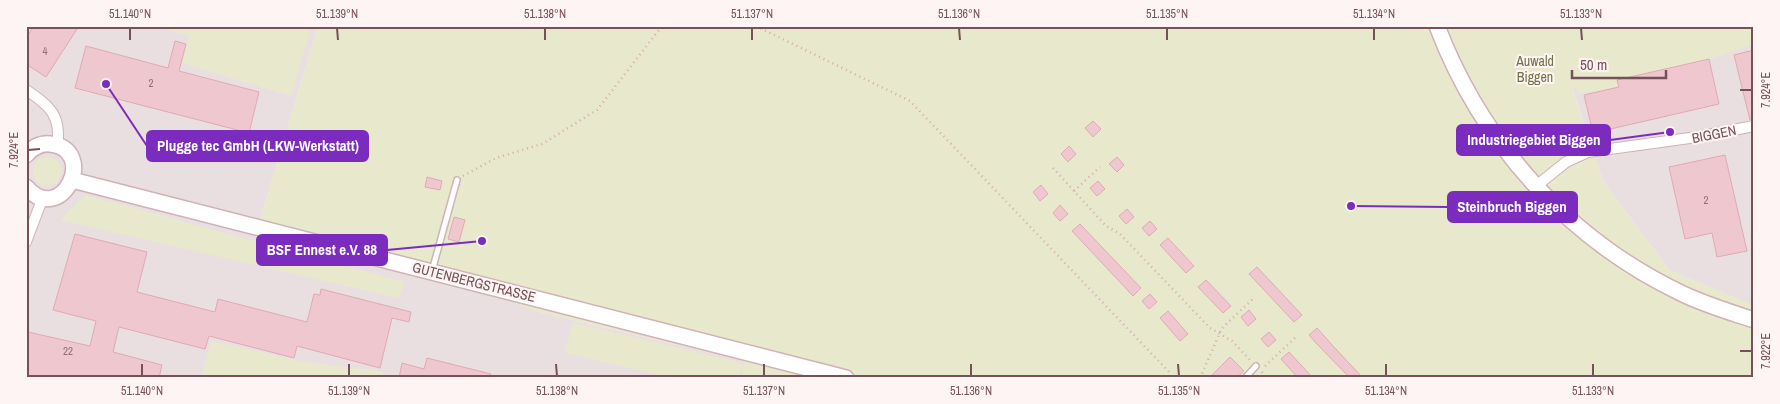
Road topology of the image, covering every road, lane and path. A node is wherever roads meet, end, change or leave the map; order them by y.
1 (662, 26) edge
2 (756, 26) edge
3 (1437, 26) edge
4 (26, 90) edge
5 (1754, 126) edge
6 (57, 146) junction
7 (26, 155) edge
8 (1053, 168) dead end
9 (1100, 168) dead end
10 (72, 180) junction
11 (458, 180) joint
12 (26, 187) edge
13 (1535, 187) junction
14 (1074, 190) junction
15 (43, 197) junction
16 (26, 242) edge
17 (432, 271) junction
18 (1255, 297) dead end
19 (1754, 320) edge
20 (1220, 332) junction
21 (1295, 338) dead end
22 (1256, 366) joint
23 (846, 378) edge
24 (1170, 378) edge
25 (1200, 378) edge
26 (1245, 378) edge
27 (1267, 378) edge

1 - 11 path
2 - 24 path
3 - 13 main road
4 - 6 street
5 - 13 street, BIGGEN
6 - 7 main road
6 - 10 main road
8 - 14 path
9 - 14 path
10 - 15 main road
10 - 17 main road, GUTENBERGSTRASSE
11 - 17 lane
12 - 15 main road
13 - 19 main road
14 - 20 path
15 - 16 street
17 - 23 main road, GUTENBERGSTRASSE
18 - 20 path
20 - 22 path
20 - 25 path
21 - 27 path
22 - 26 lane

